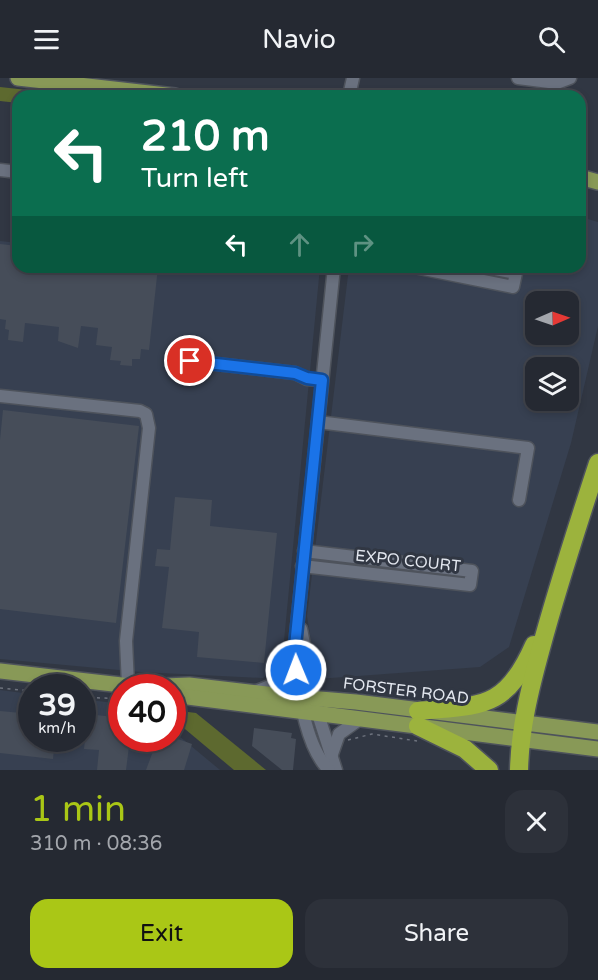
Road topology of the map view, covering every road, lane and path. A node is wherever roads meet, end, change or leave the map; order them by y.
1 (18, 78) edge
2 (518, 78) edge
3 (570, 78) edge
4 (123, 90) edge
5 (333, 273) edge
6 (455, 273) edge
7 (516, 273) edge
8 (190, 361) dead end
9 (322, 380) junction
10 (0, 396) edge
11 (318, 422) junction
12 (598, 462) edge
13 (519, 500) dead end
14 (304, 551) junction
15 (302, 566) junction
16 (394, 570) junction
17 (554, 599) junction
18 (299, 619) junction
19 (294, 656) junction
20 (0, 671) edge
21 (130, 674) edge
22 (186, 685) edge
23 (108, 687) edge
24 (0, 688) edge
25 (18, 690) edge
26 (253, 692) junction
27 (186, 696) edge
28 (309, 706) junction
29 (418, 718) junction
30 (360, 719) junction
31 (522, 732) junction
32 (598, 732) edge
33 (598, 749) edge
34 (332, 754) junction
35 (329, 770) edge
36 (336, 770) edge
37 (489, 770) edge
38 (519, 770) edge

1 - 4 main road
2 - 3 street
5 - 9 street
6 - 7 street
8 - 9 street
9 - 11 street
10 - 21 street
11 - 13 street
11 - 14 street
12 - 17 highway
14 - 15 street
14 - 16 street, EXPO COURT
15 - 16 street, EXPO COURT
15 - 18 street
16 - 16 street, EXPO COURT
17 - 29 highway
17 - 31 highway
18 - 19 street
18 - 28 street
19 - 26 street
19 - 28 street
20 - 23 main road, FORSTER ROAD
22 - 26 main road, FORSTER ROAD
24 - 25 path
26 - 28 main road, FORSTER ROAD
27 - 28 main road, FORSTER ROAD
28 - 29 main road, FORSTER ROAD
28 - 30 main road, FORSTER ROAD
28 - 34 street
28 - 35 street
29 - 30 main road, FORSTER ROAD
29 - 31 main road, FORSTER ROAD
29 - 37 highway
30 - 34 street
31 - 32 main road, FORSTER ROAD
31 - 33 main road, FORSTER ROAD
31 - 38 highway
34 - 36 street

